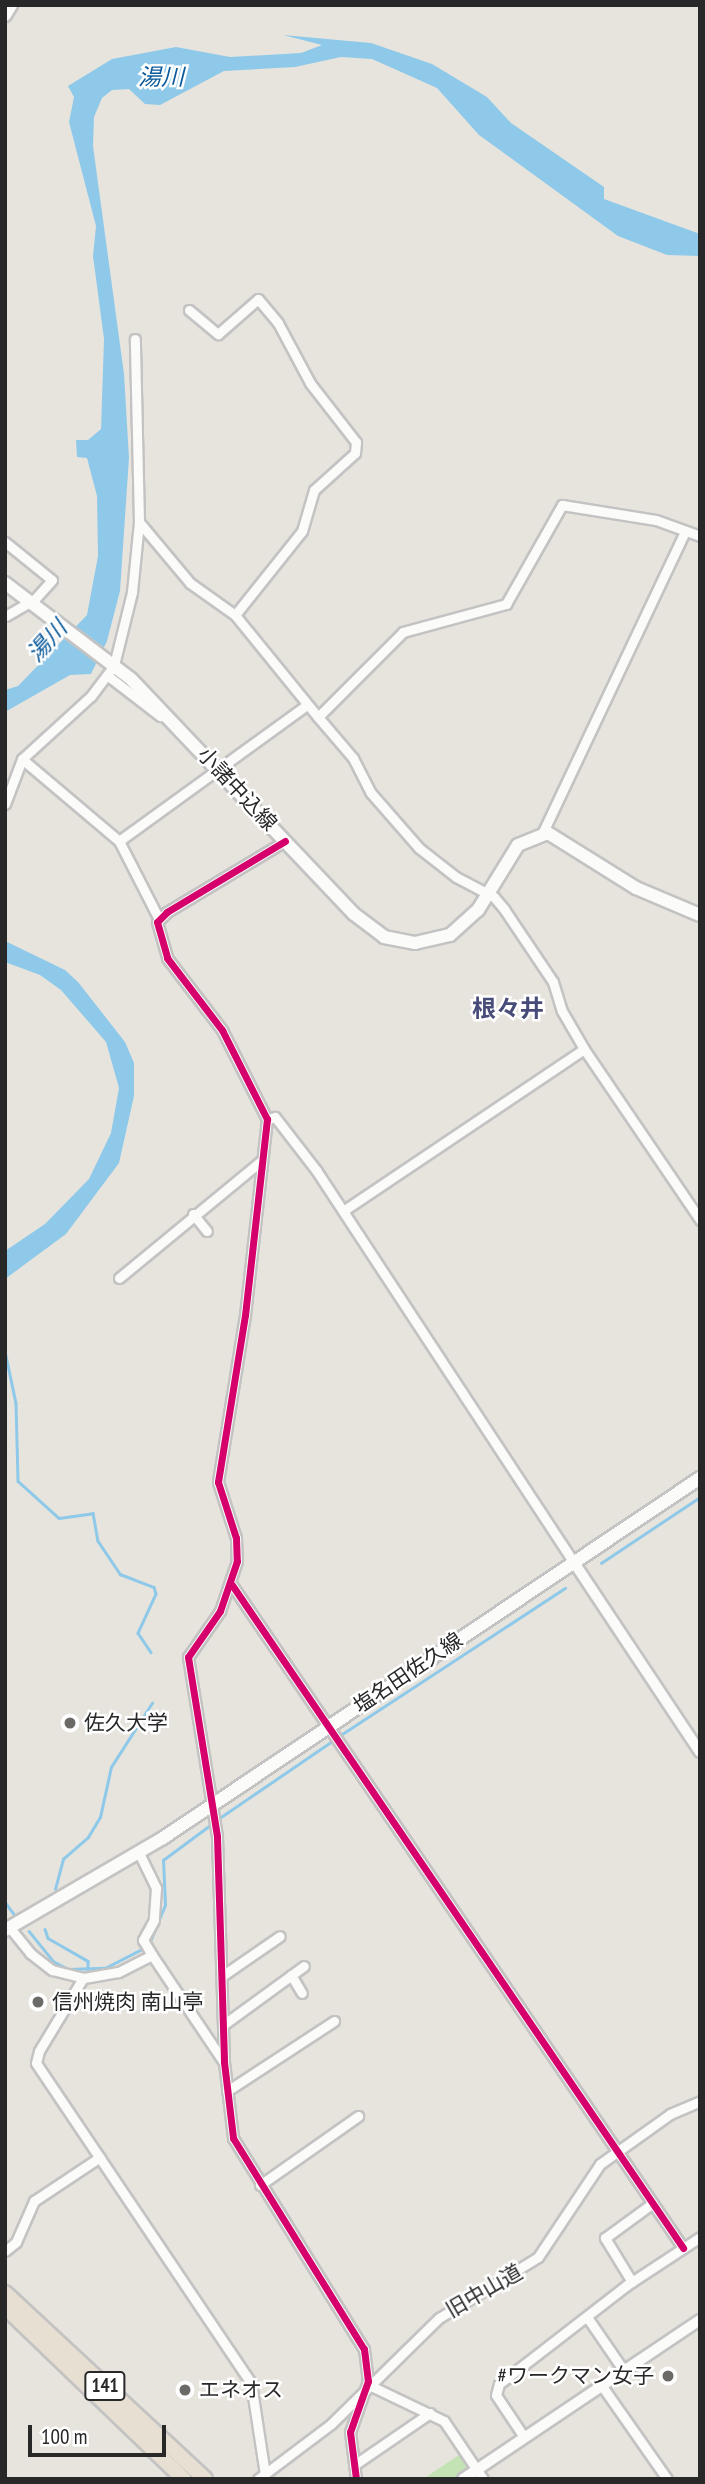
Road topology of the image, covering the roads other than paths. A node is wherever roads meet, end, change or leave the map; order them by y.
1 (11, 5) edge
2 (5, 15) edge
3 (189, 310) dead end
4 (135, 339) dead end
5 (139, 522) junction
6 (685, 531) junction
7 (700, 536) edge
8 (5, 542) edge
9 (5, 583) edge
10 (33, 603) junction
11 (235, 615) junction
12 (5, 616) edge
13 (111, 668) junction
14 (307, 705) junction
15 (318, 717) junction
16 (22, 759) junction
17 (219, 770) junction
18 (5, 804) edge
19 (542, 834) junction
20 (119, 841) junction
21 (285, 841) junction
22 (488, 894) junction
23 (700, 915) edge
24 (159, 919) junction
25 (584, 1049) junction
26 (267, 1119) junction
27 (261, 1161) junction
28 (342, 1211) junction
29 (193, 1214) junction
30 (700, 1220) edge
31 (207, 1231) dead end
32 (119, 1278) dead end
33 (700, 1478) edge
34 (573, 1562) junction
35 (232, 1585) junction
36 (336, 1734) junction
37 (700, 1752) edge
38 (212, 1816) junction
39 (139, 1853) junction
40 (8, 1929) edge
41 (281, 1936) dead end
42 (148, 1950) junction
43 (304, 1966) dead end
44 (291, 1975) junction
45 (222, 1976) junction
46 (83, 1978) junction
47 (302, 1993) dead end
48 (334, 2021) dead end
49 (223, 2025) junction
50 (224, 2062) junction
51 (227, 2091) junction
52 (700, 2101) edge
53 (358, 2116) dead end
54 (618, 2150) junction
55 (100, 2157) junction
56 (260, 2185) junction
57 (653, 2203) junction
58 (700, 2237) edge
59 (683, 2248) junction
60 (5, 2251) edge
61 (632, 2282) junction
62 (5, 2292) edge
63 (5, 2307) edge
64 (587, 2317) junction
65 (700, 2320) edge
66 (624, 2371) junction
67 (602, 2386) junction
68 (368, 2388) junction
69 (430, 2413) junction
70 (524, 2437) junction
71 (354, 2465) junction
72 (480, 2474) edge
73 (261, 2477) edge
74 (184, 2479) edge
75 (205, 2479) edge
76 (356, 2479) edge
77 (463, 2479) edge
78 (667, 2479) edge

1 - 2 main road
3 - 11 street
4 - 5 street
5 - 11 street
5 - 13 street
6 - 7 street
6 - 15 street
6 - 19 street
8 - 10 street
9 - 10 main road
10 - 12 street
10 - 13 main road, 小諸中込線
11 - 14 street
13 - 16 street
13 - 17 main road, 小諸中込線
14 - 15 street
14 - 17 street
15 - 22 street
16 - 18 street
16 - 20 street
17 - 20 street
17 - 21 main road, 小諸中込線
19 - 22 main road, 小諸中込線
19 - 23 main road
20 - 24 street
21 - 22 main road, 小諸中込線
21 - 24 street
22 - 25 street
24 - 26 street
25 - 28 street
25 - 30 street
26 - 27 street
26 - 28 street
27 - 29 street
27 - 35 street
28 - 34 street
29 - 31 street
29 - 32 street
33 - 34 main road, 塩名田佐久線
34 - 36 main road, 塩名田佐久線
34 - 37 street
35 - 36 street
35 - 38 street
36 - 38 main road, 塩名田佐久線
36 - 54 street
38 - 39 main road, 塩名田佐久線
38 - 45 street
39 - 40 main road, 塩名田佐久線
39 - 42 street
40 - 46 street
41 - 45 street
42 - 46 street
42 - 50 street
43 - 44 street
44 - 47 street
44 - 49 street
45 - 49 street
46 - 55 street
48 - 51 street
49 - 50 street
50 - 51 street
51 - 56 street
52 - 54 street, 旧中山道
53 - 56 street
54 - 57 street
54 - 68 street, 旧中山道
55 - 60 street
55 - 73 street
56 - 68 street
57 - 59 street
57 - 61 street
58 - 59 street
59 - 61 street
61 - 64 street
62 - 75 highway, 141
63 - 74 highway, 141
64 - 66 street
64 - 70 street
65 - 66 street
66 - 67 street
67 - 70 street
67 - 78 street
68 - 69 street
68 - 71 street
68 - 73 street, 旧中山道
69 - 71 street
69 - 72 street
70 - 72 street
71 - 76 street
72 - 77 street

